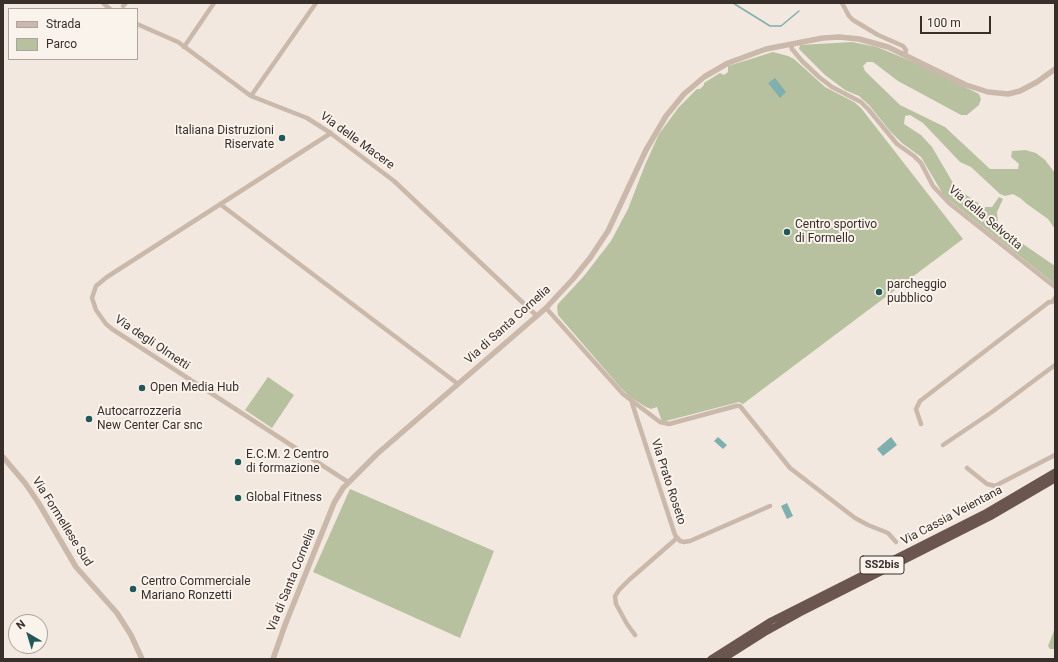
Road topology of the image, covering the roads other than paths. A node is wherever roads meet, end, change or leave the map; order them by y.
1 (214, 3) edge
2 (316, 3) edge
3 (842, 3) edge
4 (138, 24) edge
5 (791, 44) junction
6 (184, 47) junction
7 (905, 55) junction
8 (1055, 69) edge
9 (251, 96) junction
10 (331, 133) junction
11 (220, 204) junction
12 (1055, 287) edge
13 (1054, 302) edge
14 (546, 308) junction
15 (537, 316) junction
16 (1055, 365) edge
17 (458, 384) junction
18 (632, 403) junction
19 (921, 424) dead end
20 (943, 445) dead end
21 (1055, 455) edge
22 (3, 457) edge
23 (967, 468) dead end
24 (1055, 472) edge
25 (1055, 479) edge
26 (348, 482) junction
27 (770, 506) dead end
28 (677, 538) junction
29 (896, 542) dead end
30 (635, 635) dead end
31 (142, 659) edge
32 (273, 659) edge
33 (711, 659) edge
34 (723, 659) edge

1 - 6 street
2 - 9 street
3 - 7 street
4 - 6 street, Via delle Macere
5 - 7 street, Via di Santa Cornelia
5 - 12 street, Via della Selvotta
5 - 14 street, Via di Santa Cornelia
6 - 9 street, Via delle Macere
7 - 8 street
9 - 10 street, Via delle Macere
10 - 11 street, Via degli Olmetti
10 - 15 street, Via delle Macere
11 - 17 street
11 - 26 street, Via degli Olmetti
13 - 19 street
14 - 15 street, Via di Santa Cornelia
14 - 18 street, Via Prato Roseto
15 - 17 street, Via di Santa Cornelia
16 - 20 street
17 - 26 street, Via di Santa Cornelia
18 - 28 street, Via Prato Roseto
18 - 29 street, Via Prato Roseto
21 - 23 street
22 - 31 street, Via Formellese Sud
24 - 33 highway, Via Cassia Veientana / SS2bis
25 - 34 highway, Via Cassia Veientana / SS2bis
26 - 32 street, Via di Santa Cornelia
27 - 28 street, Via Prato Roseto
28 - 30 street

